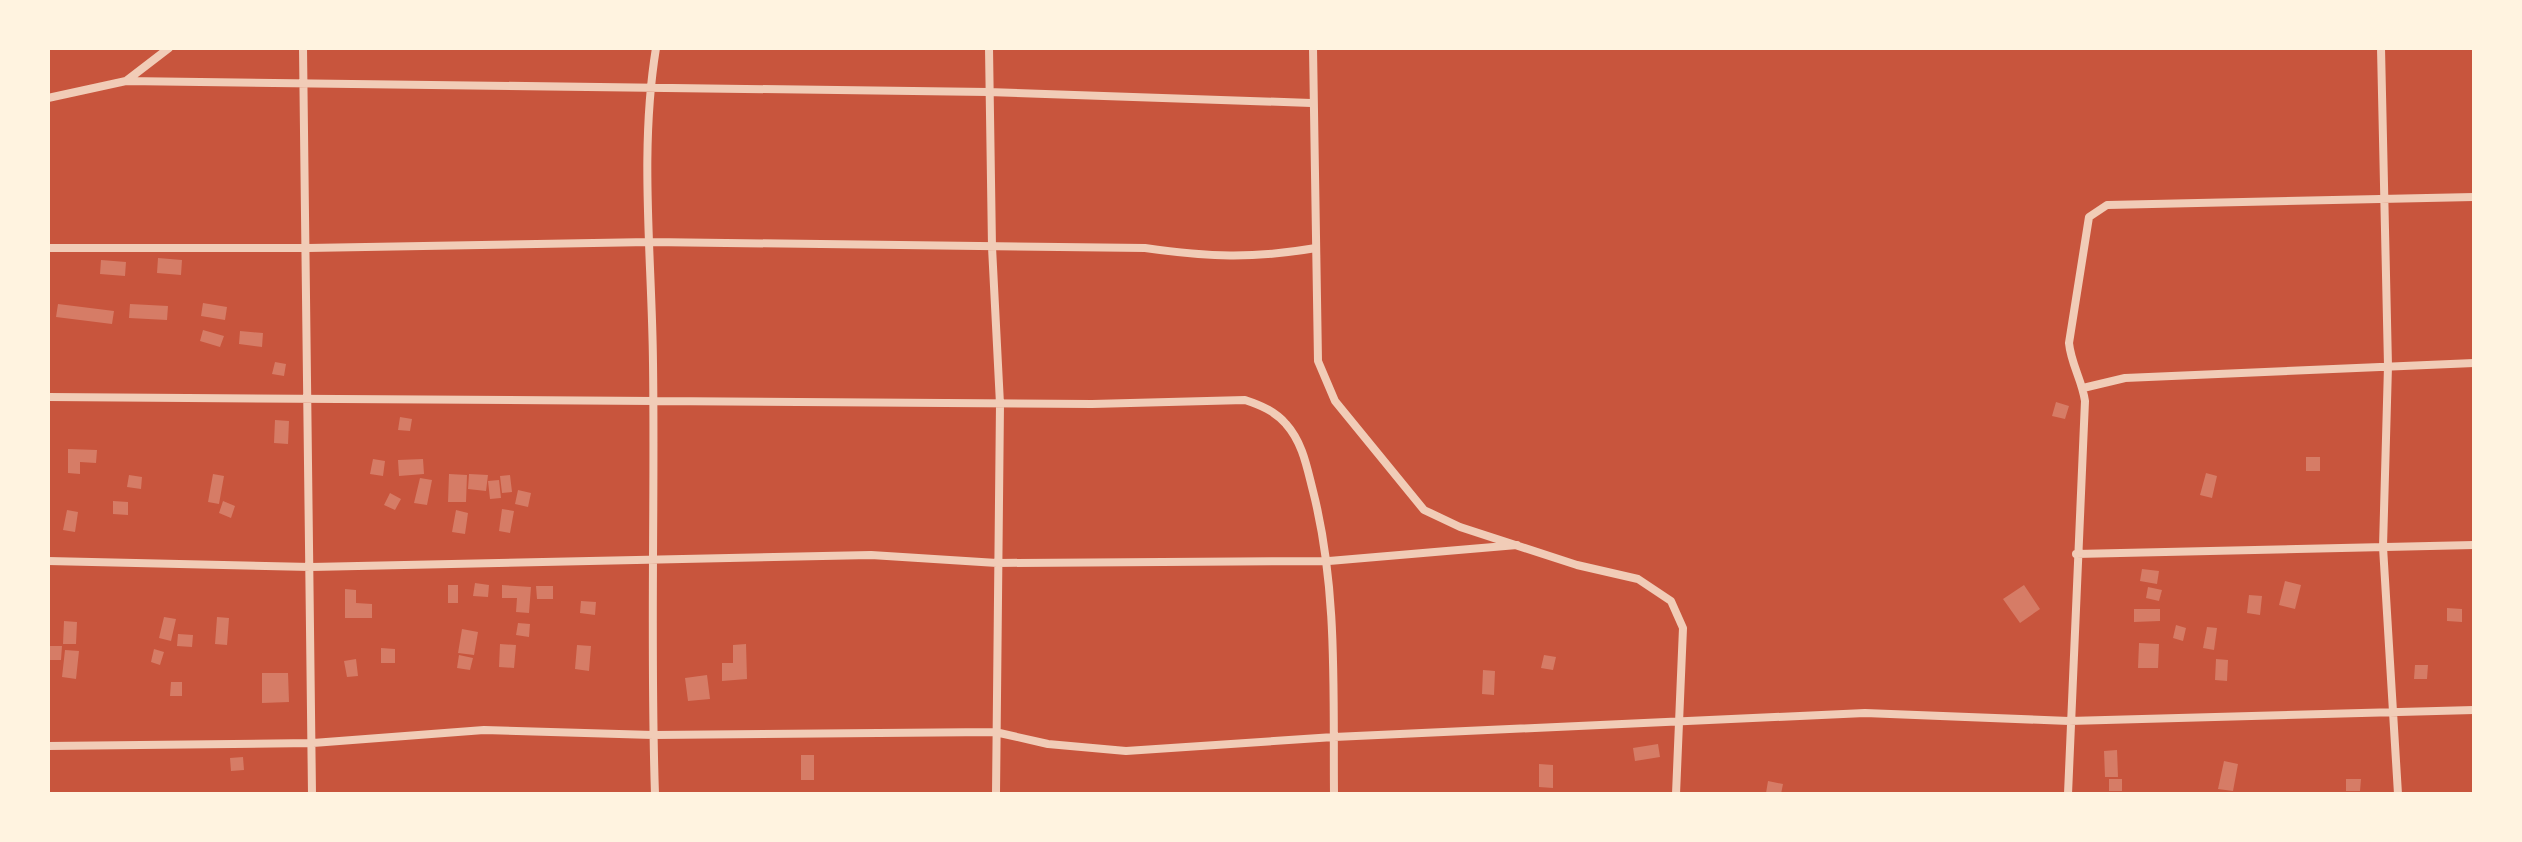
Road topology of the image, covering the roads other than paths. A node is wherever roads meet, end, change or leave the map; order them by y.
1 (169, 48) edge
2 (303, 48) edge
3 (656, 48) edge
4 (989, 48) edge
5 (1313, 48) edge
6 (2381, 48) edge
7 (126, 81) junction
8 (305, 85) junction
9 (650, 86) junction
10 (988, 92) junction
11 (48, 98) edge
12 (1311, 103) junction
13 (2474, 197) edge
14 (2382, 200) junction
15 (650, 242) junction
16 (992, 247) junction
17 (48, 248) edge
18 (308, 248) junction
19 (1316, 248) junction
20 (2474, 363) edge
21 (2388, 366) junction
22 (2083, 388) junction
23 (308, 396) junction
24 (48, 397) edge
25 (653, 401) junction
26 (1000, 404) junction
27 (1517, 545) junction
28 (2474, 545) edge
29 (2383, 547) junction
30 (2076, 554) junction
31 (652, 559) junction
32 (48, 561) edge
33 (1329, 561) junction
34 (997, 563) junction
35 (311, 567) junction
36 (2474, 710) edge
37 (2393, 712) junction
38 (2069, 721) junction
39 (1678, 724) junction
40 (995, 732) junction
41 (653, 735) junction
42 (1334, 737) junction
43 (313, 743) junction
44 (48, 746) edge
45 (312, 794) edge
46 (655, 794) edge
47 (996, 794) edge
48 (1334, 794) edge
49 (1676, 794) edge
50 (2068, 794) edge
51 (2398, 794) edge

1 - 7 street
2 - 8 street
3 - 9 street
4 - 10 street
5 - 12 street
6 - 14 street
7 - 8 street
7 - 11 street
8 - 9 street
8 - 18 street
9 - 10 street
9 - 15 street
10 - 12 street
10 - 16 street
12 - 19 street
13 - 14 street
14 - 21 street
14 - 22 street
15 - 16 street
15 - 18 street
15 - 25 street
16 - 19 street
16 - 26 street
17 - 18 street
18 - 23 street
19 - 27 street
20 - 21 street
21 - 22 street
21 - 29 street
22 - 30 street
23 - 24 street
23 - 25 street
23 - 35 street
25 - 26 street
25 - 31 street
26 - 33 street
26 - 34 street
27 - 33 street
27 - 39 street
28 - 29 street
29 - 30 street
29 - 37 street
30 - 38 street
31 - 34 street
31 - 35 street
31 - 41 street
32 - 35 street
33 - 34 street
33 - 42 street
34 - 40 street
35 - 43 street
36 - 37 street
37 - 38 street
37 - 51 street
38 - 39 street
38 - 50 street
39 - 42 street
39 - 49 street
40 - 41 street
40 - 42 street
40 - 47 street
41 - 43 street
41 - 46 street
42 - 48 street
43 - 44 street
43 - 45 street

